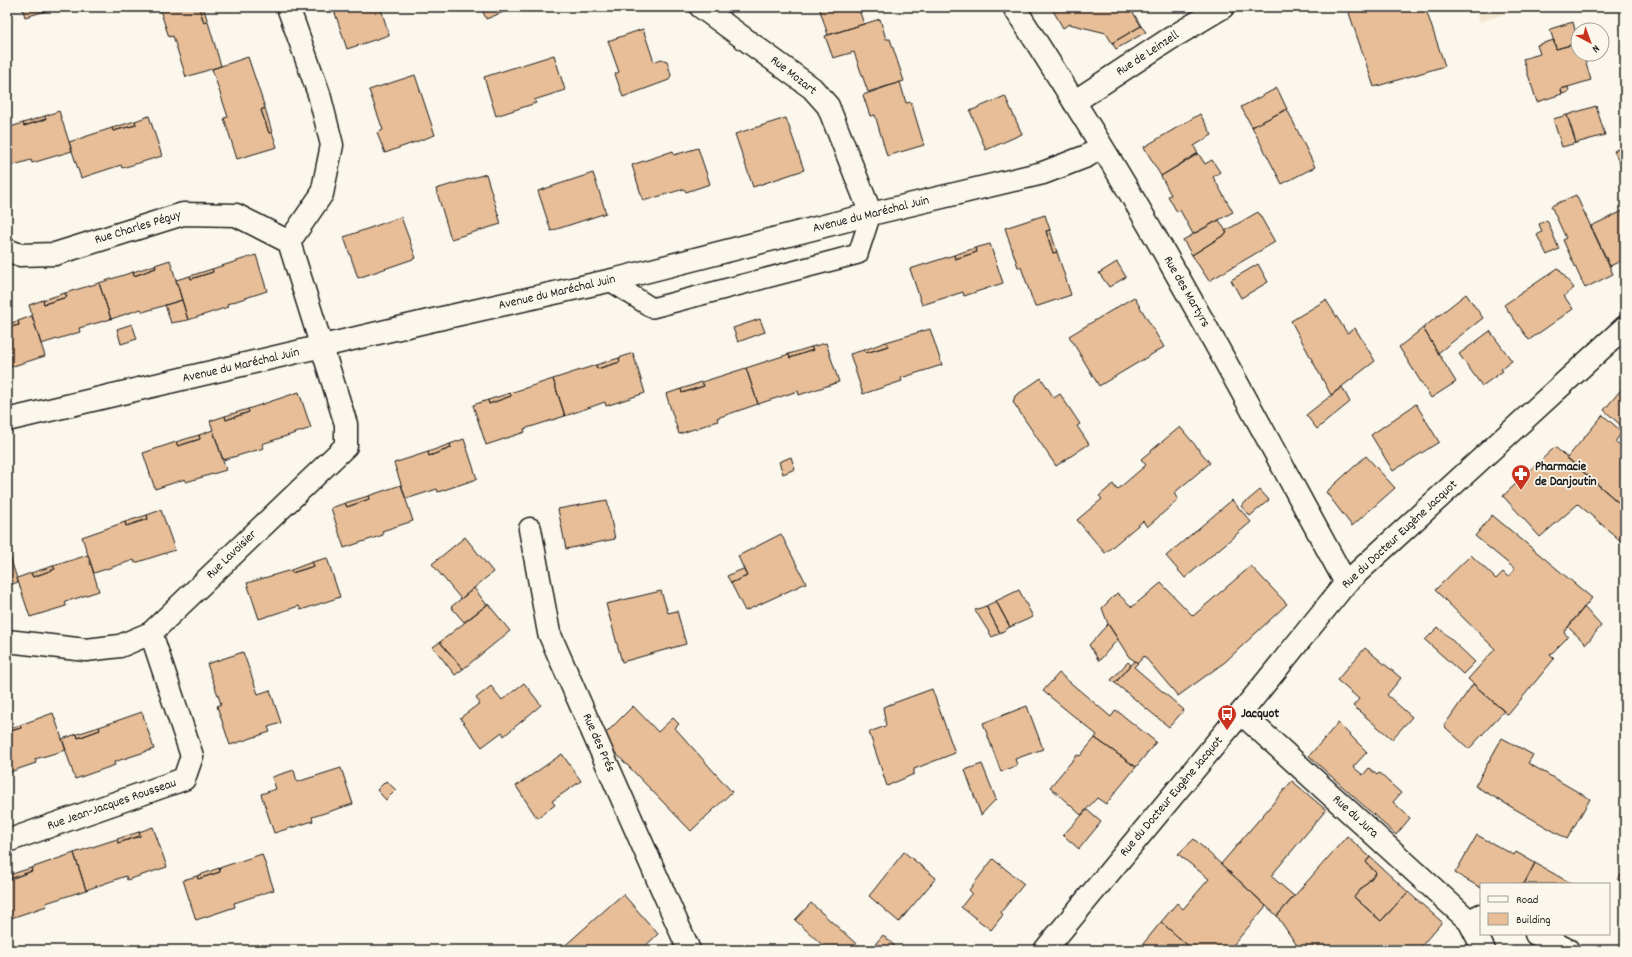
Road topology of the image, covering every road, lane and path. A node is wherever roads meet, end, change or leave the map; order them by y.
1 (288, 7) edge
2 (701, 7) edge
3 (1014, 7) edge
4 (1223, 7) edge
5 (1074, 102) junction
6 (1101, 147) junction
7 (871, 214) junction
8 (289, 242) junction
9 (7, 250) edge
10 (610, 281) junction
11 (1625, 327) edge
12 (322, 347) junction
13 (7, 420) edge
14 (530, 529) dead end
15 (1346, 583) junction
16 (151, 633) junction
17 (7, 641) edge
18 (1242, 713) junction
19 (7, 841) edge
20 (1475, 918) edge
21 (1538, 935) edge
22 (689, 950) edge
23 (1045, 950) edge
24 (1484, 950) edge
25 (1568, 950) edge

1 - 8 street
2 - 7 street, Rue Mozart
3 - 5 street, Rue des Martyrs
4 - 5 street, Rue de Leinzell
5 - 6 street, Rue des Martyrs
6 - 7 street, Avenue du Maréchal Juin
6 - 15 street, Rue des Martyrs
7 - 10 street, Avenue du Maréchal Juin
7 - 10 lane
8 - 9 street, Rue Charles Péguy
8 - 12 street, Rue Lavoisier
10 - 12 street, Avenue du Maréchal Juin
11 - 15 street, Rue du Docteur Eugène Jacquot
12 - 13 street, Avenue du Maréchal Juin
12 - 16 street, Rue Lavoisier
14 - 22 street, Rue des Prés
15 - 18 street, Rue du Docteur Eugène Jacquot
16 - 17 street, Rue Lavoisier
16 - 19 street, Rue Jean-Jacques Rousseau
18 - 20 street, Rue du Jura
18 - 23 street, Rue du Docteur Eugène Jacquot
20 - 24 street, Rue du Jura
21 - 25 street

